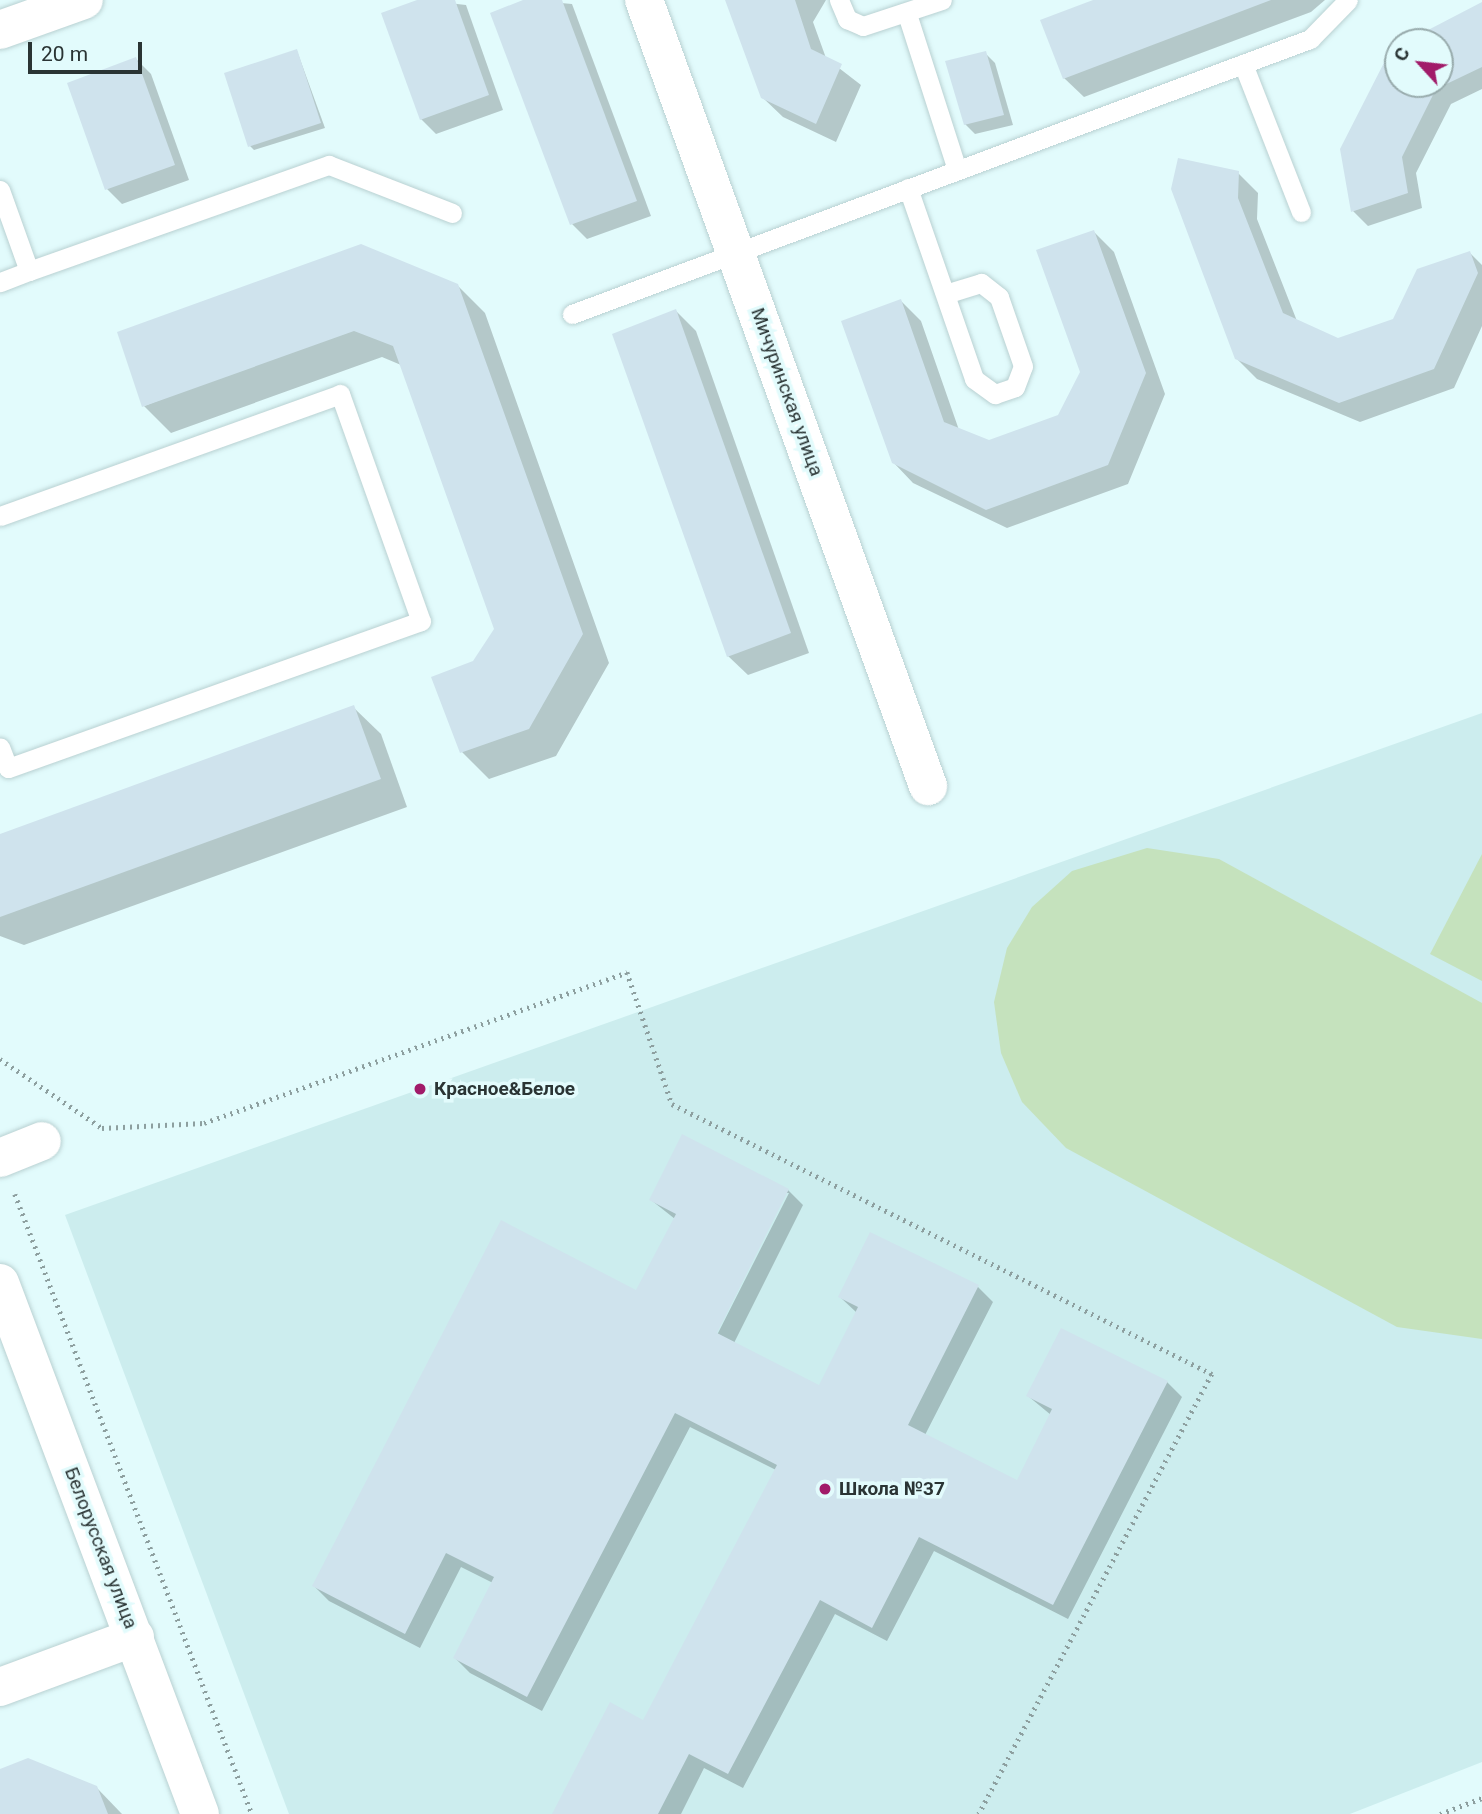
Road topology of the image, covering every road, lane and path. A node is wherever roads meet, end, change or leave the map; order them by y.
1 (84, 0) edge
2 (644, 0) edge
3 (839, 0) edge
4 (942, 0) edge
5 (1348, 0) edge
6 (907, 14) junction
7 (0, 30) edge
8 (1243, 64) junction
9 (957, 170) junction
10 (908, 188) junction
11 (0, 190) edge
12 (1301, 212) dead end
13 (452, 213) dead end
14 (737, 253) junction
15 (29, 271) junction
16 (0, 282) edge
17 (946, 294) junction
18 (572, 314) dead end
19 (0, 516) edge
20 (0, 747) edge
21 (928, 786) dead end
22 (0, 1059) edge
23 (42, 1141) dead end
24 (1, 1157) edge
25 (0, 1283) edge
26 (135, 1637) junction
27 (0, 1687) edge
28 (1482, 1798) edge
29 (200, 1814) edge
30 (252, 1814) edge
31 (979, 1814) edge
32 (1440, 1814) edge

1 - 7 street
2 - 14 street, Мичуринская улица
3 - 6 lane
4 - 6 lane
5 - 8 lane
6 - 9 lane
8 - 9 lane
8 - 12 lane
9 - 10 lane
10 - 14 lane
10 - 17 lane
11 - 15 lane
13 - 15 lane
14 - 18 lane
14 - 21 street, Мичуринская улица
15 - 16 lane
17 - 17 lane
19 - 20 lane
22 - 31 path
23 - 24 street
24 - 30 path
25 - 26 street, Белорусская улица
26 - 27 street
26 - 29 street, Белорусская улица
28 - 32 path

